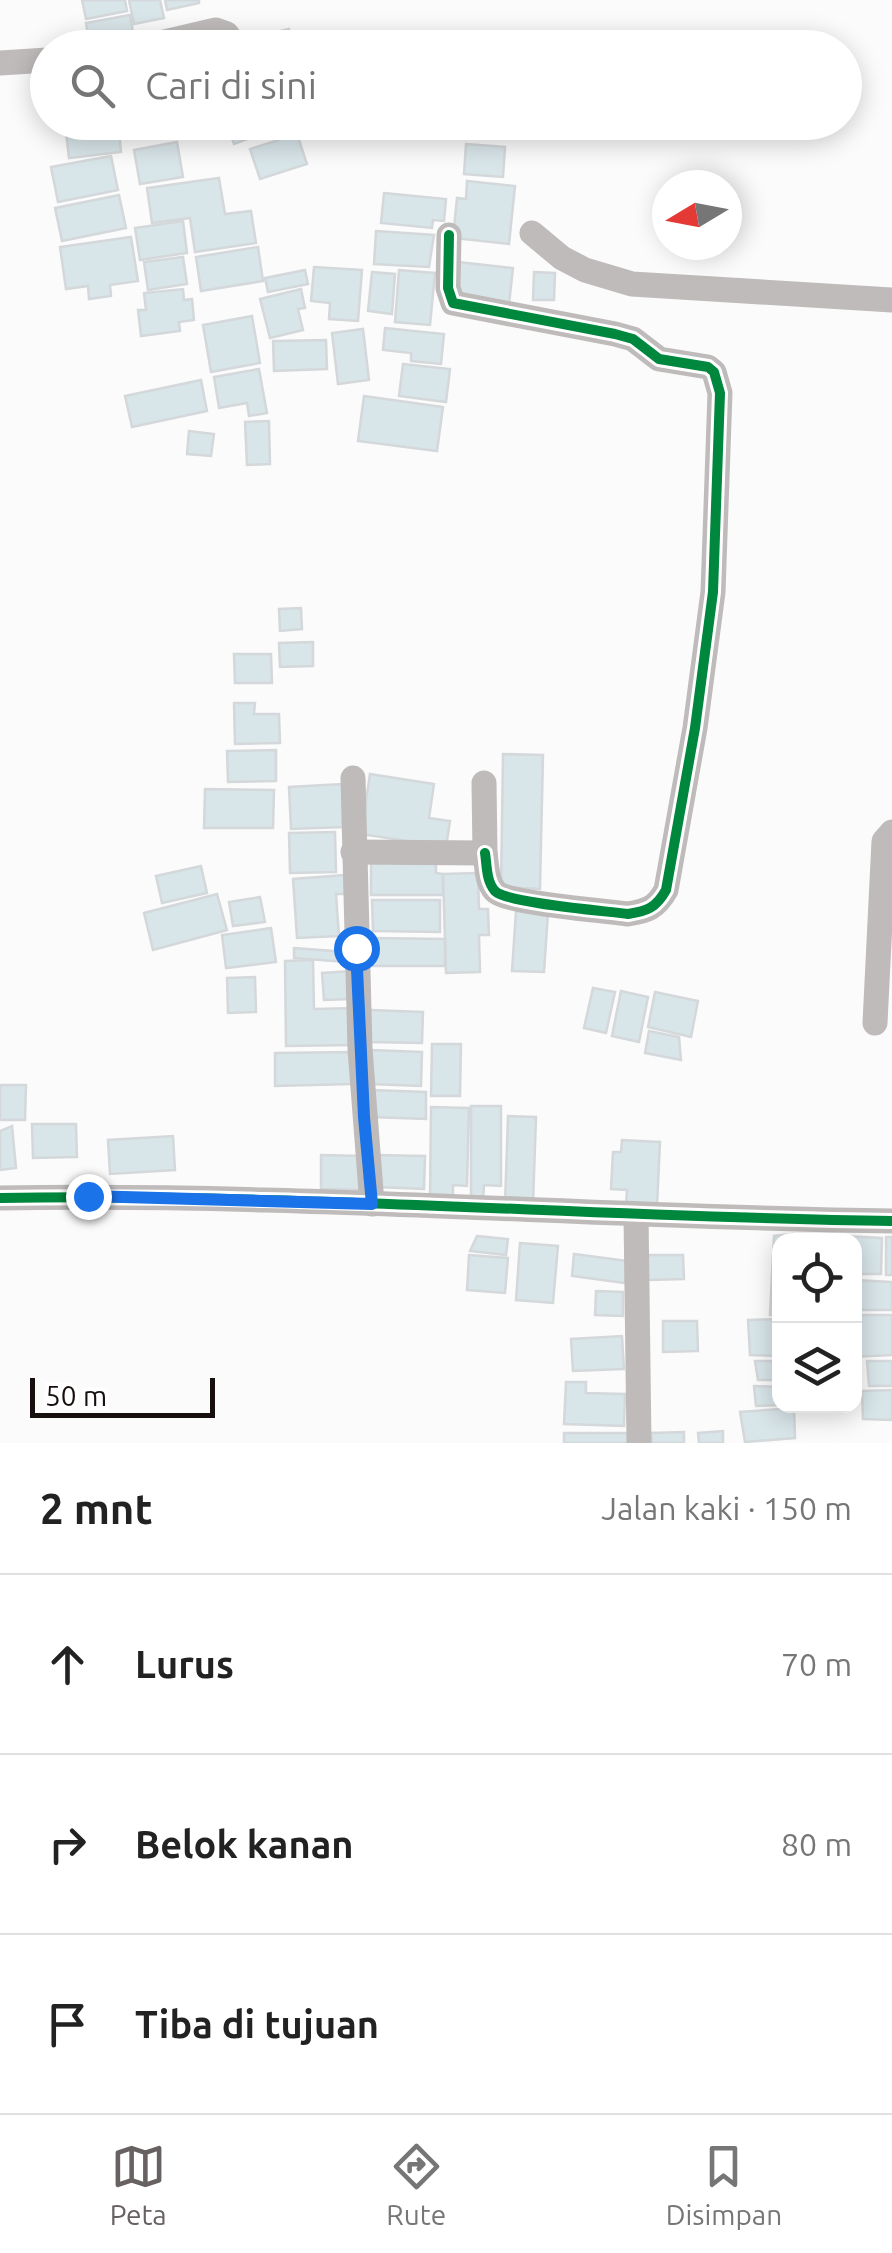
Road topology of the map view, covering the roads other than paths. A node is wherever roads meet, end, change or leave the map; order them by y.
1 (30, 61) edge
2 (0, 63) edge
3 (532, 233) dead end
4 (449, 235) dead end
5 (892, 300) edge
6 (353, 778) dead end
7 (484, 783) dead end
8 (892, 832) edge
9 (353, 852) junction
10 (485, 853) junction
11 (874, 1022) dead end
12 (0, 1198) edge
13 (372, 1204) junction
14 (636, 1214) junction
15 (892, 1221) edge
16 (639, 1443) edge

1 - 2 street
3 - 5 street
4 - 10 street
6 - 9 street
7 - 10 street
8 - 11 street
9 - 10 street
9 - 13 street
12 - 13 street
13 - 14 street
14 - 15 street
14 - 16 street

